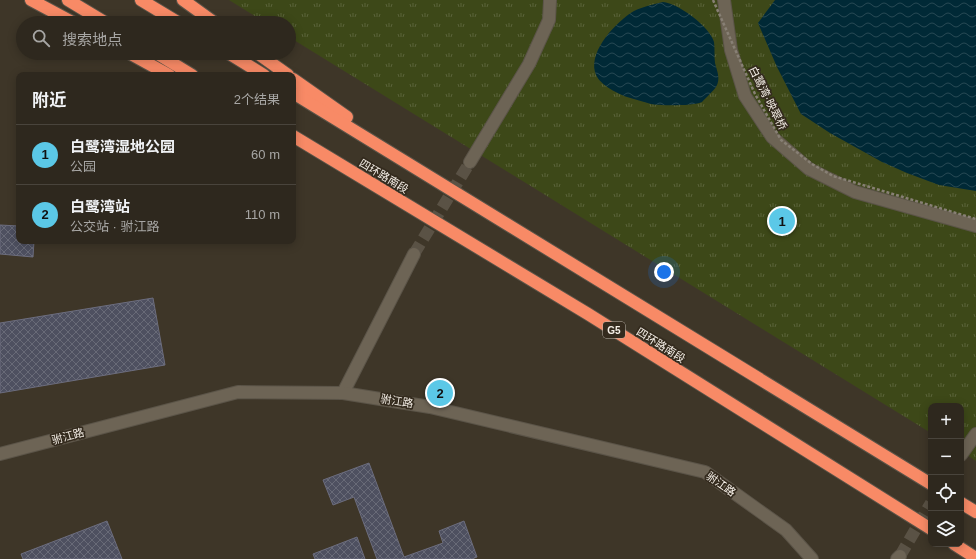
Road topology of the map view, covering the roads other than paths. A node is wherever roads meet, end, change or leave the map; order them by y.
1 (31, 0) edge
2 (68, 0) edge
3 (141, 0) edge
4 (183, 0) edge
5 (550, 0) edge
6 (724, 0) edge
7 (61, 16) edge
8 (94, 16) edge
9 (167, 16) edge
10 (205, 16) edge
11 (142, 60) edge
12 (167, 60) edge
13 (239, 60) edge
14 (267, 60) edge
15 (164, 72) edge
16 (187, 72) edge
17 (259, 72) edge
18 (284, 72) edge
19 (296, 81) edge
20 (296, 95) edge
21 (296, 138) edge
22 (296, 145) edge
23 (470, 162) tunnel mouth
24 (429, 176) junction
25 (412, 208) junction
26 (976, 226) edge
27 (414, 254) tunnel mouth
28 (343, 392) junction
29 (976, 434) edge
30 (964, 451) edge
31 (0, 454) edge
32 (928, 482) edge
33 (964, 505) edge
34 (976, 512) edge
35 (928, 527) edge
36 (959, 547) edge
37 (976, 558) edge
38 (812, 559) edge

1 - 7 highway
2 - 8 highway
3 - 9 highway
4 - 10 highway
5 - 23 street
6 - 26 street
11 - 15 highway
12 - 16 highway
13 - 17 highway
14 - 18 highway
19 - 24 highway
20 - 24 highway, 四环路南段
21 - 25 highway, 四环路南段 / G5
22 - 25 highway
24 - 32 highway, 四环路南段
25 - 35 highway, 四环路南段 / G5
27 - 28 street
28 - 31 street, 驸江路
28 - 38 street, 驸江路
29 - 30 street
33 - 34 highway
36 - 37 highway

